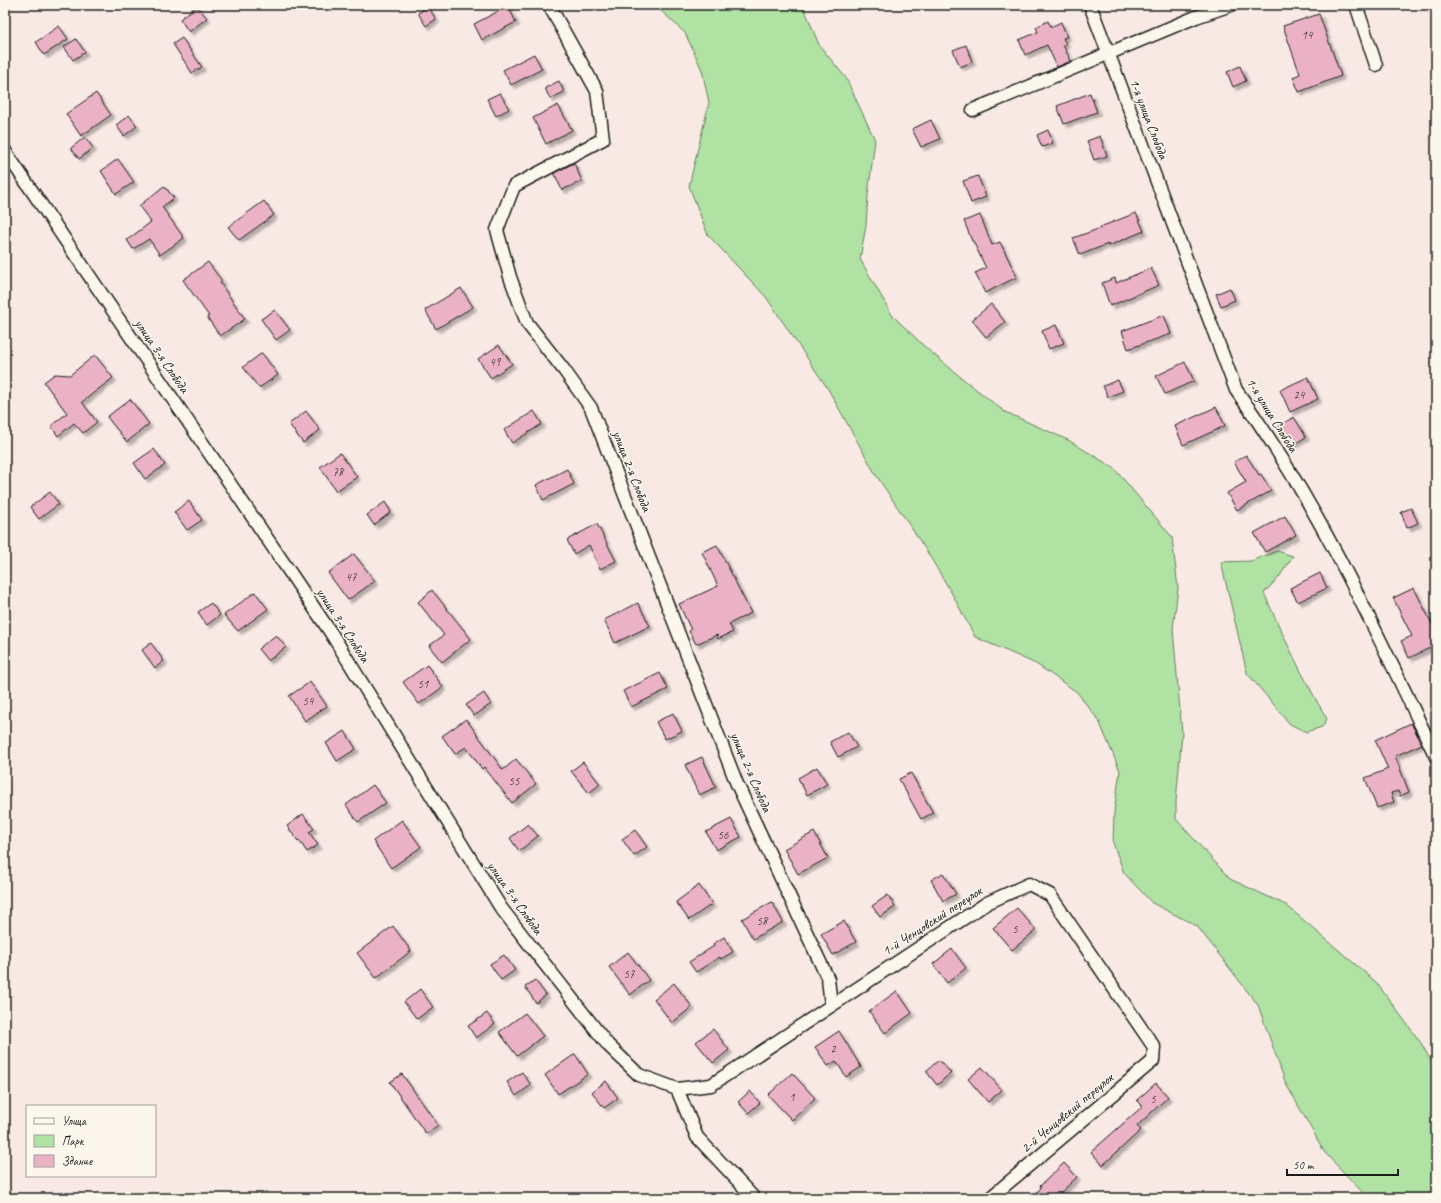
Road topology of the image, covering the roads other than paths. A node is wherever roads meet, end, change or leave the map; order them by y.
1 (550, 5) edge
2 (1090, 5) edge
3 (1230, 5) edge
4 (1356, 5) edge
5 (1108, 54) junction
6 (1376, 65) dead end
7 (973, 110) dead end
8 (5, 151) edge
9 (1436, 757) edge
10 (831, 1005) junction
11 (1154, 1047) joint
12 (677, 1090) junction
13 (754, 1198) edge
14 (990, 1198) edge

1 - 10 street, улица 2-я Слобода
2 - 5 street, 1-я улица Слобода
3 - 5 street
4 - 6 street
5 - 7 street
5 - 9 street, 1-я улица Слобода
8 - 12 street, улица 3-я Слобода
10 - 11 street, 1-й Ченцовский переулок
10 - 12 street, 1-й Ченцовский переулок
11 - 14 street, 2-й Ченцовский переулок
12 - 13 street

